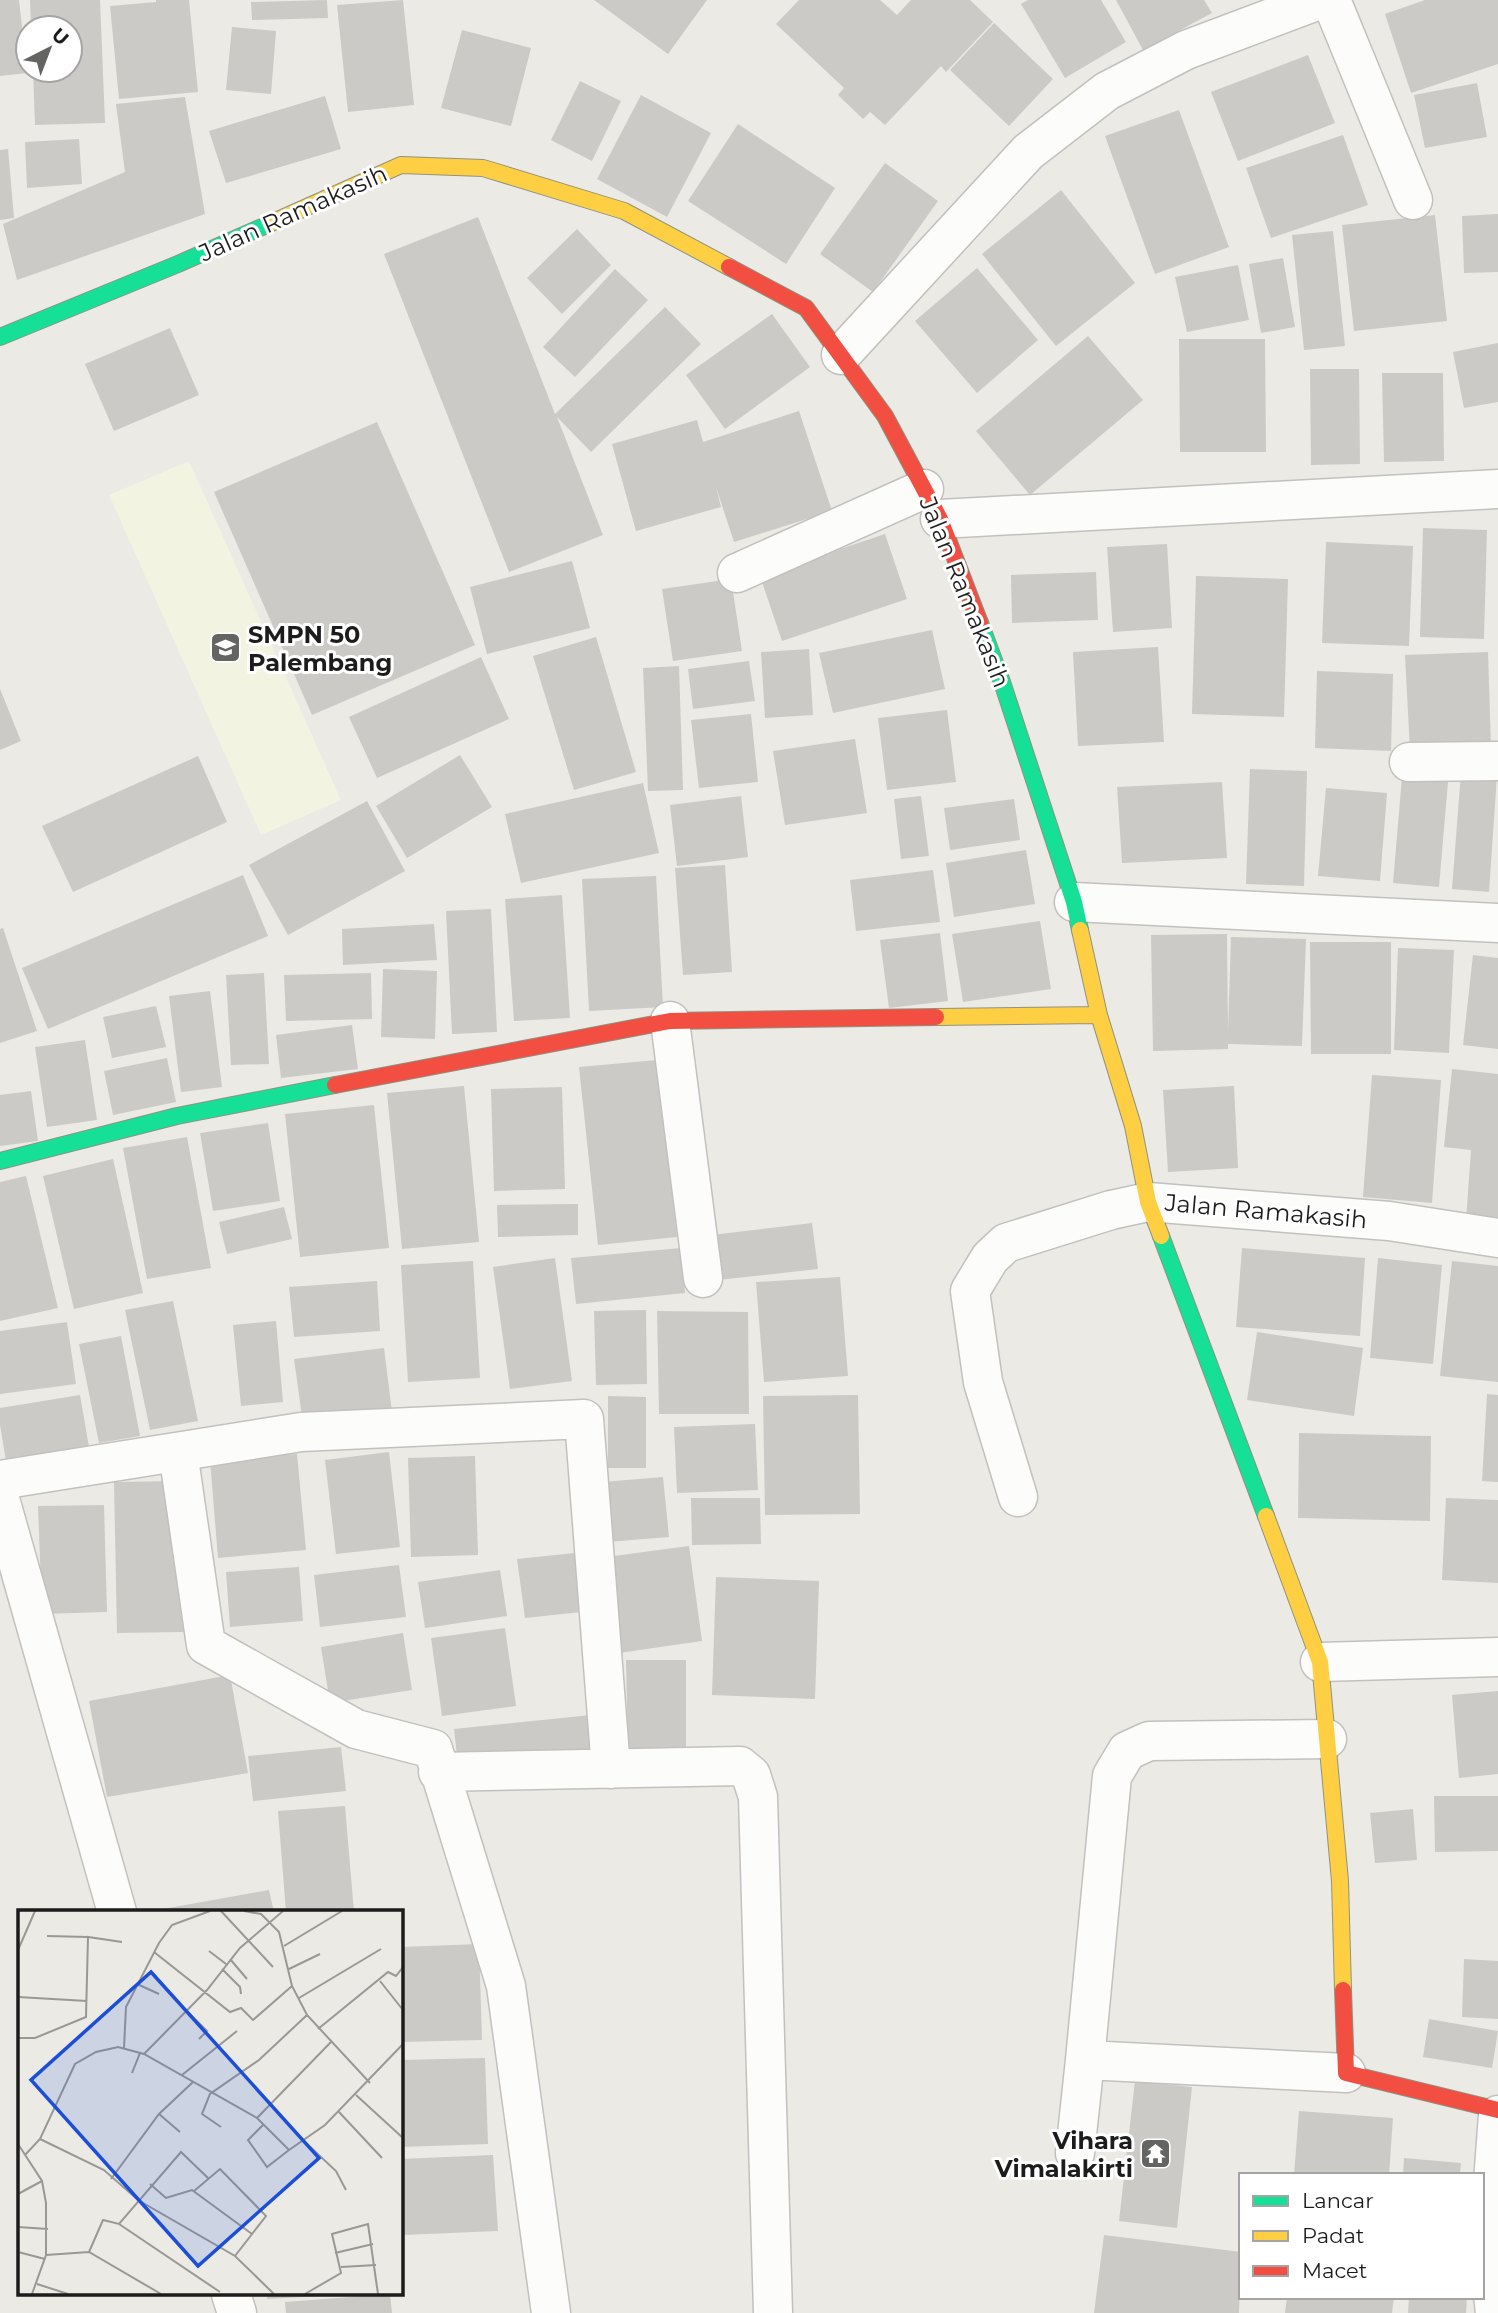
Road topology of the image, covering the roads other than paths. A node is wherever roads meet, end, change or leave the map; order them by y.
1 (1319, 0) edge
2 (1331, 0) edge
3 (1413, 200) dead end
4 (0, 337) edge
5 (841, 355) junction
6 (1498, 489) edge
7 (932, 504) junction
8 (737, 573) dead end
9 (1498, 761) edge
10 (1409, 762) dead end
11 (1074, 902) junction
12 (1498, 923) edge
13 (1099, 1015) junction
14 (670, 1020) junction
15 (0, 1161) edge
16 (1147, 1202) junction
17 (1498, 1238) edge
18 (703, 1278) dead end
19 (178, 1452) junction
20 (0, 1480) edge
21 (1018, 1497) dead end
22 (0, 1499) edge
23 (1498, 1657) edge
24 (1320, 1662) junction
25 (1327, 1739) junction
26 (611, 1769) junction
27 (438, 1772) junction
28 (116, 1910) edge
29 (1085, 2060) junction
30 (1346, 2073) junction
31 (1498, 2110) edge
32 (1498, 2115) edge
33 (1075, 2153) dead end
34 (232, 2296) edge
35 (237, 2313) edge
36 (551, 2313) edge
37 (773, 2313) edge
38 (1495, 2313) edge

1 - 5 street
2 - 3 street
4 - 5 street, Jalan Ramakasih
5 - 7 street, Jalan Ramakasih
6 - 7 street
7 - 8 street
7 - 11 street, Jalan Ramakasih
9 - 10 street
11 - 12 street
11 - 13 street, Jalan Ramakasih
13 - 14 street
13 - 16 street, Jalan Ramakasih
14 - 15 street
14 - 18 street
16 - 17 street, Jalan Ramakasih
16 - 21 street
16 - 24 street
19 - 20 street
19 - 26 street
19 - 27 street
22 - 28 street
23 - 24 street
24 - 25 street
25 - 29 street
25 - 30 street
26 - 27 street
26 - 37 street
27 - 36 street
29 - 30 street
29 - 33 street
30 - 31 street
32 - 38 street
34 - 35 street

